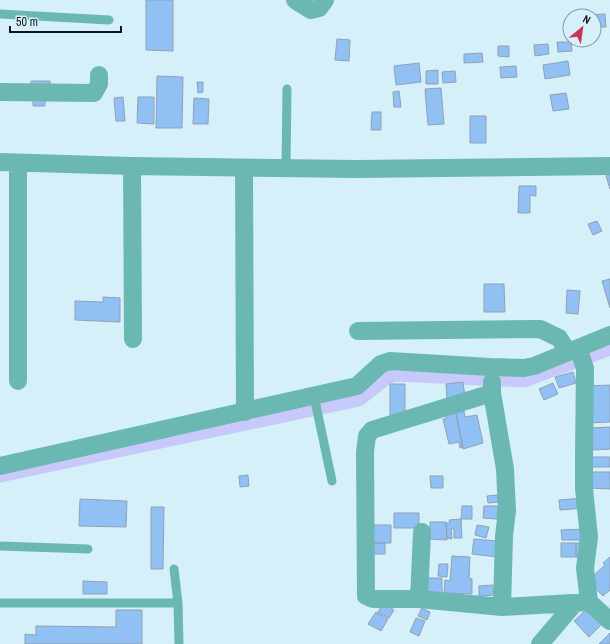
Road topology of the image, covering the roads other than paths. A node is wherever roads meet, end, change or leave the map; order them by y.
1 (295, 0) edge
2 (325, 0) edge
3 (0, 14) edge
4 (109, 20) dead end
5 (99, 75) dead end
6 (287, 90) dead end
7 (0, 92) edge
8 (0, 162) edge
9 (18, 163) junction
10 (132, 166) junction
11 (610, 166) edge
12 (244, 168) junction
13 (286, 168) junction
14 (358, 331) dead end
15 (610, 335) edge
16 (133, 339) dead end
17 (578, 355) junction
18 (491, 380) junction
19 (18, 381) dead end
20 (314, 399) junction
21 (246, 412) junction
22 (0, 466) edge
23 (332, 481) dead end
24 (422, 532) dead end
25 (0, 546) edge
26 (88, 549) dead end
27 (174, 569) dead end
28 (419, 599) junction
29 (0, 602) edge
30 (582, 602) junction
31 (178, 603) junction
32 (502, 607) junction
33 (610, 621) edge
34 (179, 644) edge
35 (540, 644) edge

1 - 2 street
3 - 4 lane
5 - 7 street
6 - 13 lane
8 - 9 street
9 - 10 street
9 - 19 street
10 - 12 street
10 - 16 street
11 - 13 street
12 - 13 street
12 - 21 street
14 - 17 street
15 - 17 street
17 - 18 street
17 - 30 street
18 - 20 street
18 - 28 street
18 - 32 street
20 - 21 street
20 - 23 lane
21 - 22 street
24 - 28 street
25 - 26 lane
27 - 31 lane
28 - 32 street
29 - 31 lane
30 - 32 street
30 - 33 street
30 - 35 street
31 - 34 lane

